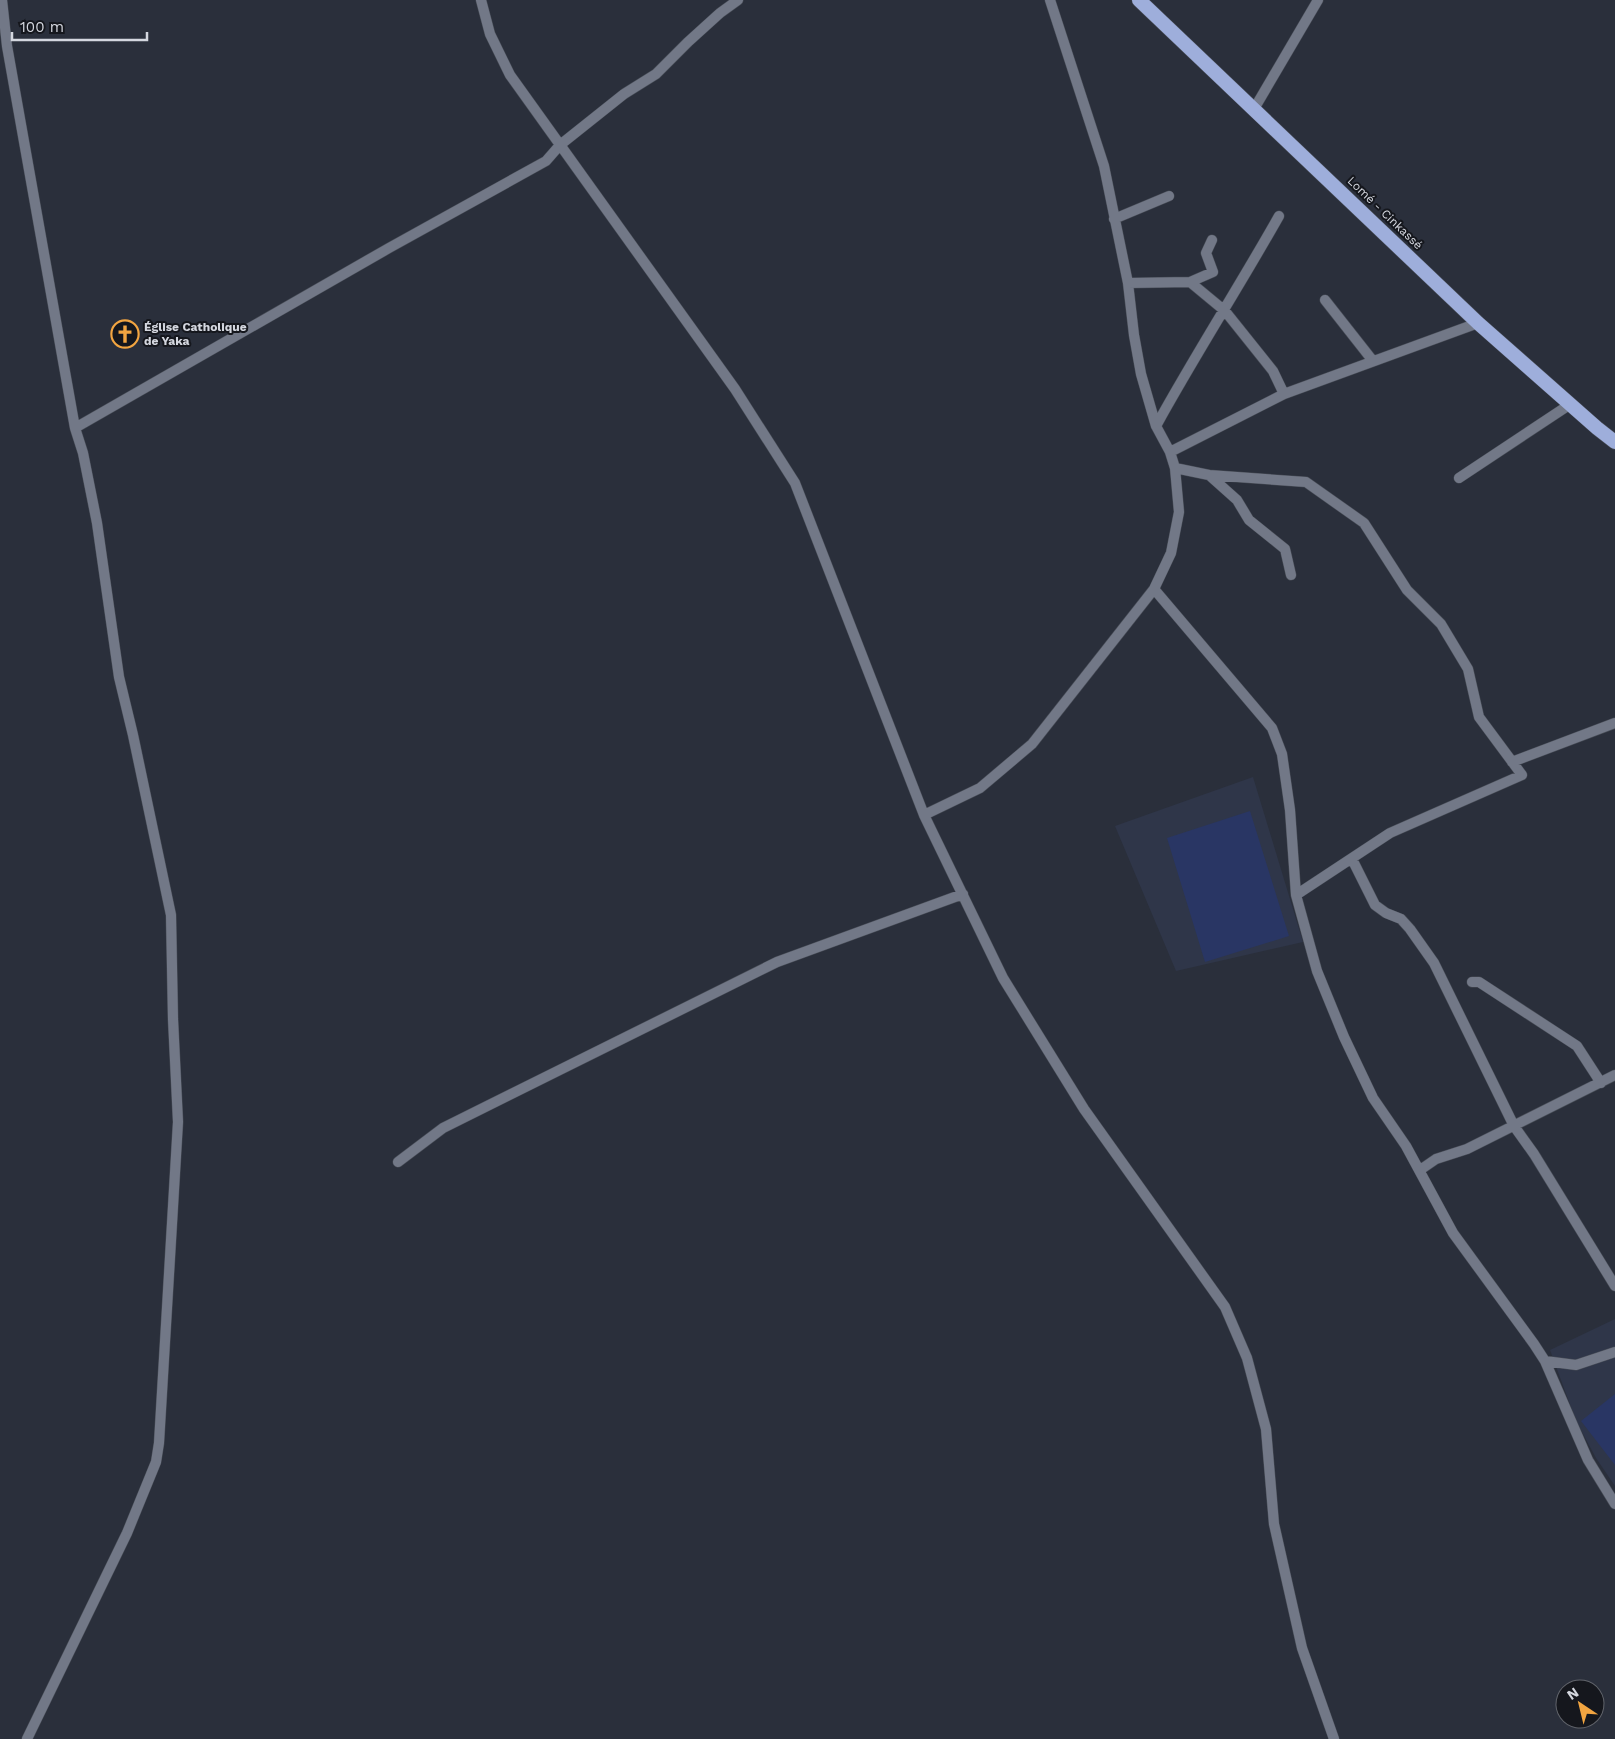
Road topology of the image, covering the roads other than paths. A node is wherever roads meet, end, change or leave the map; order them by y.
1 (2, 0) edge
2 (481, 0) edge
3 (738, 0) edge
4 (1050, 0) edge
5 (1139, 0) edge
6 (1318, 0) edge
7 (1254, 109) junction
8 (560, 145) junction
9 (1169, 196) dead end
10 (1279, 216) dead end
11 (1114, 219) junction
12 (1212, 240) dead end
13 (1190, 282) junction
14 (1128, 283) junction
15 (1325, 300) dead end
16 (1225, 311) junction
17 (1478, 323) junction
18 (1373, 361) junction
19 (1284, 394) junction
20 (1569, 405) junction
21 (1156, 426) junction
22 (75, 428) junction
23 (1615, 442) edge
24 (1170, 452) junction
25 (1175, 468) junction
26 (1209, 475) junction
27 (1460, 478) dead end
28 (1291, 575) dead end
29 (1154, 589) junction
30 (1615, 723) edge
31 (1512, 762) junction
32 (924, 815) junction
33 (1352, 859) junction
34 (963, 894) junction
35 (1296, 895) junction
36 (1472, 982) dead end
37 (1615, 1075) edge
38 (1602, 1083) junction
39 (1514, 1126) junction
40 (398, 1162) dead end
41 (1420, 1170) junction
42 (1615, 1286) edge
43 (1615, 1352) edge
44 (1545, 1362) junction
45 (1615, 1504) edge
46 (27, 1739) edge
47 (1334, 1739) edge

1 - 22 street
2 - 8 street
3 - 8 street
4 - 11 street
5 - 7 highway, Lomé - Cinkassé
6 - 7 street
7 - 17 highway, Lomé - Cinkassé
8 - 22 street
8 - 32 street
9 - 11 street
10 - 16 street
11 - 14 street
12 - 13 street
13 - 14 street
13 - 16 street
14 - 21 street
15 - 18 street
16 - 19 street
16 - 21 street
17 - 18 street
17 - 20 highway, Lomé - Cinkassé
18 - 19 street
19 - 24 street
20 - 23 highway, Lomé - Cinkassé
20 - 27 street
21 - 24 street
22 - 46 street
24 - 25 street
25 - 26 street
25 - 29 street
26 - 28 street
26 - 31 street
29 - 32 street
29 - 35 street
30 - 31 street
31 - 33 street
32 - 34 street
33 - 35 street
33 - 39 street
34 - 40 street
34 - 47 street
35 - 41 street
36 - 38 street
37 - 38 street
38 - 39 street
39 - 41 street
39 - 42 street
41 - 44 street
43 - 44 street
44 - 45 street

